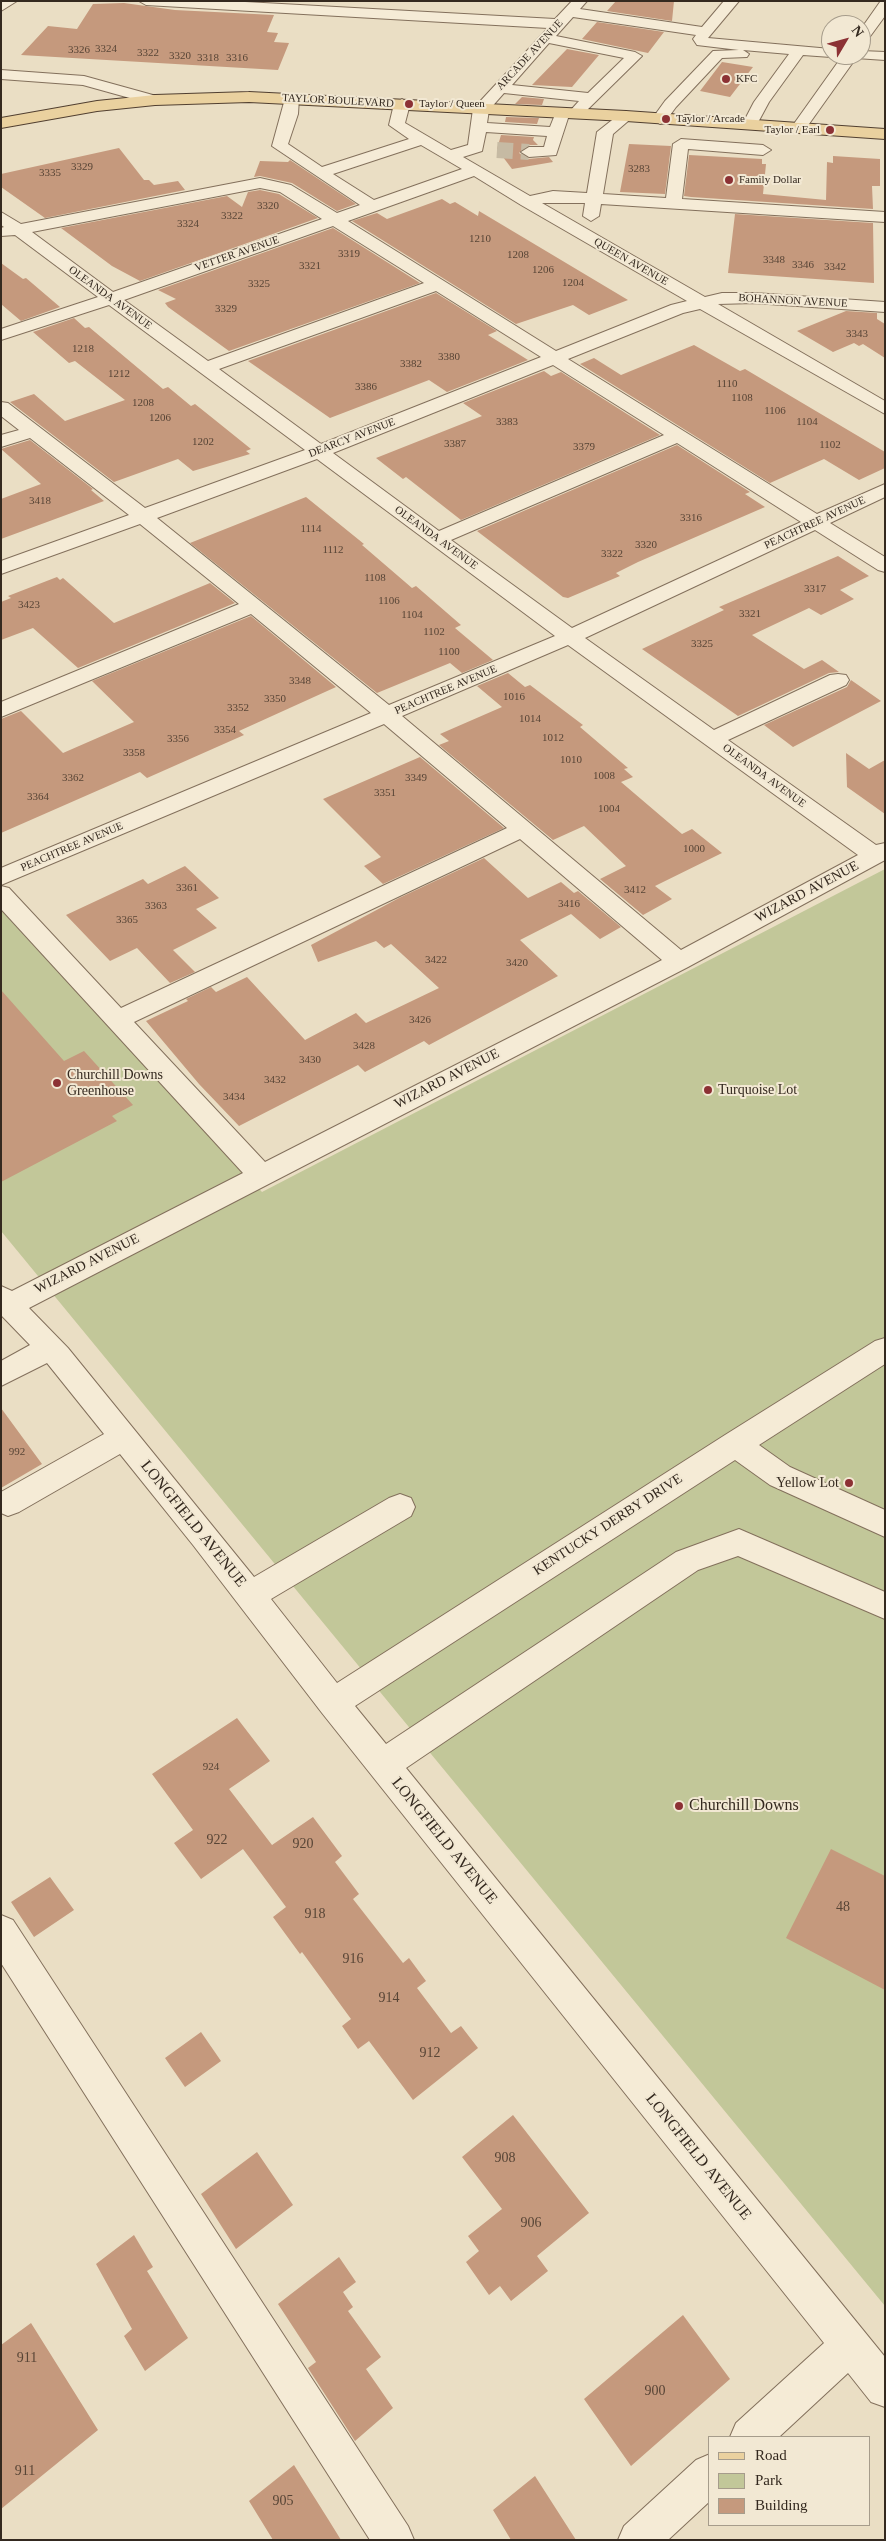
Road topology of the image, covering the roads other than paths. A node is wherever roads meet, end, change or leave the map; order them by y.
1 (10, 1) edge
2 (146, 1) edge
3 (732, 1) edge
4 (885, 5) edge
5 (575, 6) edge
6 (1, 7) edge
7 (593, 15) junction
8 (559, 24) junction
9 (871, 25) edge
10 (706, 32) junction
11 (546, 38) junction
12 (561, 49) junction
13 (821, 53) edge
14 (796, 54) junction
15 (871, 55) edge
16 (885, 56) edge
17 (843, 65) edge
18 (1, 74) edge
19 (534, 78) dead end
20 (500, 88) junction
21 (523, 91) junction
22 (291, 98) junction
23 (592, 98) junction
24 (155, 100) junction
25 (402, 104) junction
26 (481, 109) junction
27 (568, 114) junction
28 (626, 116) junction
29 (660, 119) junction
30 (711, 122) junction
31 (1, 123) edge
32 (750, 125) junction
33 (798, 128) junction
34 (885, 134) edge
35 (555, 137) junction
36 (420, 140) junction
37 (484, 141) junction
38 (531, 146) tunnel mouth
39 (708, 146) junction
40 (762, 150) dead end
41 (448, 156) junction
42 (473, 171) junction
43 (322, 172) junction
44 (595, 199) junction
45 (526, 202) junction
46 (673, 204) junction
47 (372, 206) junction
48 (885, 217) edge
49 (333, 220) junction
50 (6, 227) edge
51 (573, 229) junction
52 (436, 285) junction
53 (111, 298) junction
54 (701, 303) junction
55 (885, 307) edge
56 (1, 334) edge
57 (553, 358) junction
58 (205, 368) junction
59 (1, 406) edge
60 (885, 410) edge
61 (31, 432) junction
62 (677, 436) junction
63 (1, 441) edge
64 (318, 452) junction
65 (885, 490) edge
66 (143, 516) junction
67 (817, 523) junction
68 (437, 539) junction
69 (885, 566) edge
70 (1, 568) edge
71 (253, 606) junction
72 (570, 637) junction
73 (838, 680) dead end
74 (1, 710) edge
75 (387, 715) junction
76 (713, 739) junction
77 (522, 830) junction
78 (879, 852) edge
79 (1, 877) edge
80 (1, 894) edge
81 (680, 961) junction
82 (119, 1019) junction
83 (260, 1174) junction
84 (5, 1300) edge
85 (50, 1348) junction
86 (885, 1349) edge
87 (1, 1375) edge
88 (124, 1437) junction
89 (735, 1444) junction
90 (8, 1503) dead end
91 (400, 1507) dead end
92 (885, 1524) edge
93 (250, 1595) junction
94 (885, 1606) edge
95 (333, 1704) junction
96 (383, 1765) junction
97 (1, 1932) edge
98 (850, 2345) junction
99 (885, 2388) edge
100 (751, 2436) edge
101 (708, 2476) edge
102 (394, 2540) edge
103 (638, 2540) edge

1 - 6 street
2 - 8 street
3 - 10 street
4 - 9 street
5 - 7 street
5 - 8 street, ARCADE AVENUE
7 - 10 street
7 - 12 street
8 - 11 street, ARCADE AVENUE
10 - 14 street
11 - 12 street
11 - 20 street, ARCADE AVENUE
12 - 23 street
13 - 14 street
14 - 29 street
14 - 32 street
15 - 16 street
17 - 33 street
18 - 24 street
19 - 21 street
20 - 21 street
20 - 26 street, ARCADE AVENUE
21 - 23 street
22 - 24 main road, TAYLOR BOULEVARD
22 - 25 main road, TAYLOR BOULEVARD
22 - 43 street
23 - 27 street
24 - 31 main road, TAYLOR BOULEVARD
25 - 26 main road, TAYLOR BOULEVARD
25 - 36 street, QUEEN AVENUE
26 - 27 main road, TAYLOR BOULEVARD
26 - 37 street
27 - 28 main road, TAYLOR BOULEVARD
27 - 35 street
28 - 29 main road, TAYLOR BOULEVARD
28 - 44 street
29 - 30 main road, TAYLOR BOULEVARD
30 - 32 main road, TAYLOR BOULEVARD
30 - 39 street
32 - 33 main road, TAYLOR BOULEVARD
33 - 34 main road, TAYLOR BOULEVARD
35 - 37 street
35 - 38 street
36 - 41 street, QUEEN AVENUE
36 - 43 street
37 - 41 street
39 - 40 street
39 - 46 street
41 - 42 street, QUEEN AVENUE
42 - 45 street, QUEEN AVENUE
42 - 47 street, VETTER AVENUE
43 - 47 street
44 - 45 street
44 - 46 street
44 - 51 street
45 - 51 street, QUEEN AVENUE
46 - 48 street
47 - 49 street, VETTER AVENUE
49 - 50 street
49 - 52 street
49 - 53 street, VETTER AVENUE
50 - 53 street, OLEANDA AVENUE
51 - 54 street, QUEEN AVENUE
52 - 57 street
52 - 58 street
53 - 56 street, VETTER AVENUE
53 - 58 street, OLEANDA AVENUE
54 - 55 street, BOHANNON AVENUE
54 - 57 street, DEARCY AVENUE
54 - 60 street, QUEEN AVENUE
57 - 62 street
57 - 64 street, DEARCY AVENUE
58 - 64 street, OLEANDA AVENUE
59 - 61 street
61 - 63 street
61 - 66 street
62 - 67 street
62 - 68 street
64 - 66 street, DEARCY AVENUE
64 - 68 street, OLEANDA AVENUE
65 - 67 street, PEACHTREE AVENUE
66 - 70 street, DEARCY AVENUE
66 - 71 street
67 - 69 street
67 - 72 street, PEACHTREE AVENUE
68 - 72 street, OLEANDA AVENUE
71 - 74 street
71 - 75 street
72 - 75 street, PEACHTREE AVENUE
72 - 76 street, OLEANDA AVENUE
73 - 76 street
75 - 77 street
75 - 79 street, PEACHTREE AVENUE
76 - 78 street, OLEANDA AVENUE
77 - 81 street
77 - 82 street
78 - 81 street, WIZARD AVENUE
80 - 82 street
81 - 83 street, WIZARD AVENUE
82 - 83 street
83 - 84 street, WIZARD AVENUE
84 - 85 street, LONGFIELD AVENUE
85 - 87 street
85 - 88 street, LONGFIELD AVENUE
86 - 89 street, KENTUCKY DERBY DRIVE
88 - 90 street
88 - 93 street, LONGFIELD AVENUE
89 - 92 street
89 - 95 street, KENTUCKY DERBY DRIVE
91 - 93 street
93 - 95 street, LONGFIELD AVENUE
94 - 96 street
95 - 96 street, LONGFIELD AVENUE
96 - 98 street, LONGFIELD AVENUE
97 - 102 street
98 - 99 street, LONGFIELD AVENUE
98 - 100 street
101 - 103 street

